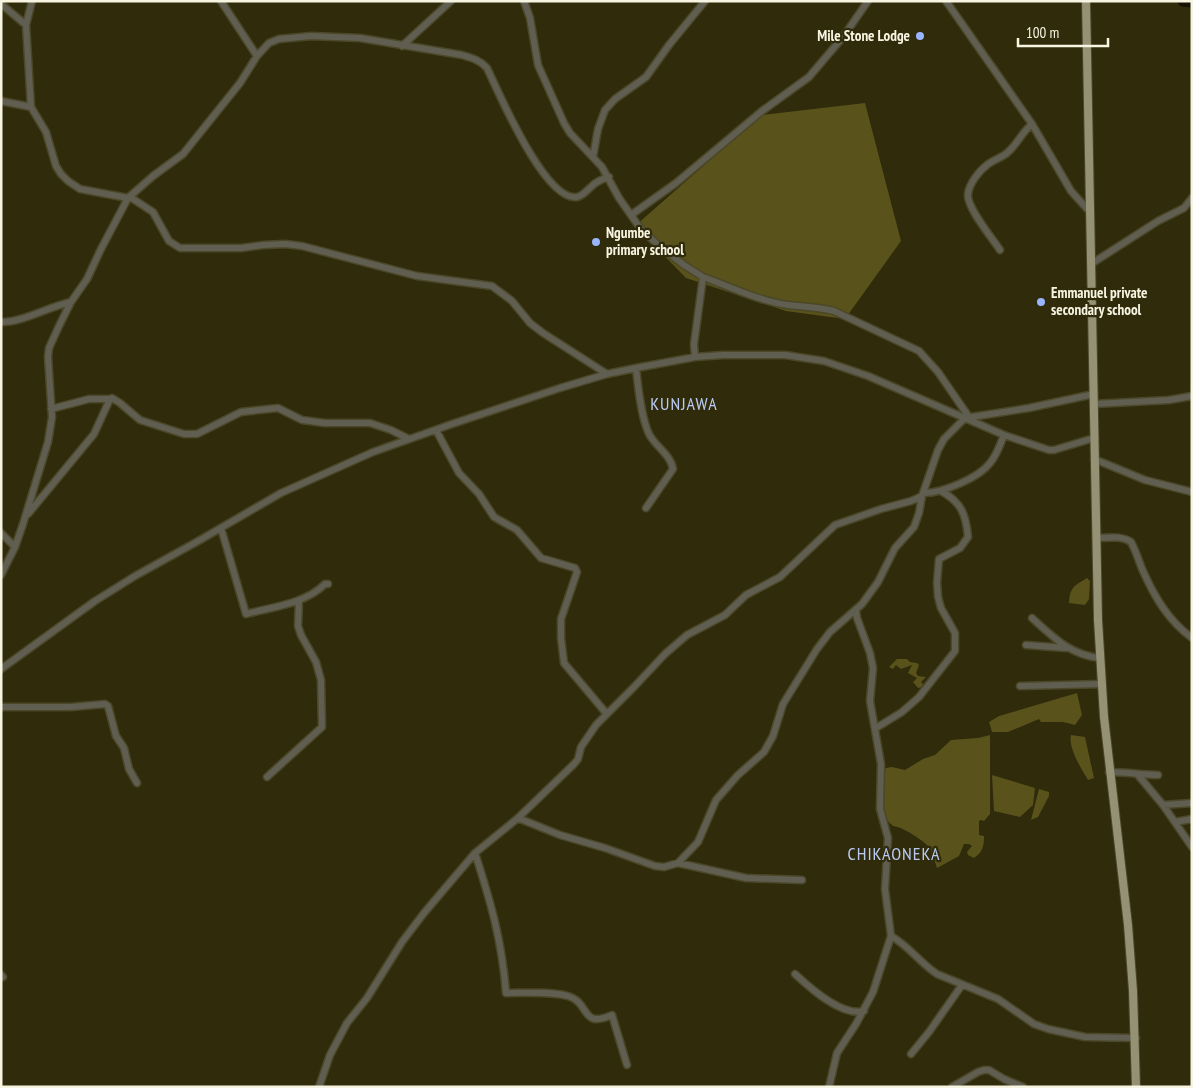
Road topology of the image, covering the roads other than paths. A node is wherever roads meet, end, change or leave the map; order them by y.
1 (32, 1) edge
2 (221, 1) edge
3 (451, 1) edge
4 (524, 1) edge
5 (705, 1) edge
6 (868, 1) edge
7 (946, 1) edge
8 (1086, 1) edge
9 (1, 4) edge
10 (26, 25) junction
11 (402, 46) junction
12 (257, 56) junction
13 (1, 101) edge
14 (31, 108) junction
15 (1032, 124) junction
16 (593, 157) junction
17 (609, 177) junction
18 (129, 197) junction
19 (1192, 198) edge
20 (1090, 212) junction
21 (631, 215) junction
22 (1000, 250) dead end
23 (1091, 264) junction
24 (703, 276) junction
25 (71, 302) junction
26 (1, 322) edge
27 (695, 357) junction
28 (636, 368) junction
29 (607, 374) junction
30 (1094, 394) junction
31 (1192, 396) edge
32 (110, 399) junction
33 (1094, 404) junction
34 (51, 409) junction
35 (967, 417) junction
36 (436, 430) junction
37 (1004, 435) junction
38 (1094, 438) junction
39 (409, 439) junction
40 (1094, 459) junction
41 (940, 491) junction
42 (1192, 492) edge
43 (923, 494) junction
44 (646, 508) dead end
45 (25, 518) junction
46 (221, 528) junction
47 (1, 533) edge
48 (1096, 538) junction
49 (15, 547) junction
50 (1, 575) edge
51 (328, 584) dead end
52 (299, 600) junction
53 (856, 610) junction
54 (1032, 618) dead end
55 (1192, 638) edge
56 (1026, 646) dead end
57 (1066, 648) junction
58 (1100, 658) junction
59 (1, 668) edge
60 (1102, 684) junction
61 (1020, 686) dead end
62 (1, 707) edge
63 (606, 713) junction
64 (876, 728) junction
65 (1109, 772) junction
66 (1138, 775) junction
67 (1158, 775) dead end
68 (267, 777) dead end
69 (137, 783) dead end
70 (1192, 803) edge
71 (1163, 805) junction
72 (518, 818) junction
73 (1192, 819) edge
74 (1175, 822) junction
75 (1192, 847) edge
76 (475, 853) junction
77 (678, 863) junction
78 (802, 880) dead end
79 (891, 936) junction
80 (795, 974) dead end
81 (962, 985) junction
82 (864, 1010) junction
83 (1136, 1038) junction
84 (911, 1054) dead end
85 (627, 1065) dead end
86 (319, 1087) edge
87 (829, 1087) edge
88 (952, 1087) edge
89 (1023, 1087) edge
90 (1136, 1087) edge

1 - 10 street
2 - 12 street
3 - 11 street
4 - 16 street
5 - 16 street
6 - 21 street
7 - 15 street
8 - 20 main road
9 - 10 street
10 - 14 street
11 - 12 street
11 - 17 street
12 - 18 street
13 - 14 street
14 - 18 street
15 - 20 street
15 - 22 street
16 - 17 street
17 - 21 street
18 - 25 street
18 - 29 street
19 - 23 street
20 - 23 main road
21 - 24 street
23 - 30 main road
24 - 27 street
24 - 35 street
25 - 26 street
25 - 34 street
27 - 28 street
27 - 35 street
28 - 29 street
28 - 44 street
29 - 36 street
30 - 33 main road
30 - 35 street
31 - 33 street
32 - 34 street
32 - 39 street
32 - 45 street
33 - 38 main road
34 - 45 street
35 - 37 street
35 - 43 street
36 - 39 street
36 - 63 street
37 - 38 street
37 - 41 street
38 - 40 main road
39 - 46 street
40 - 42 street
40 - 48 main road
41 - 43 street
41 - 64 street
43 - 53 street
43 - 63 street
45 - 49 street
46 - 52 street
46 - 59 street
47 - 49 street
48 - 55 street
48 - 58 main road
49 - 50 street
51 - 52 street
52 - 68 street
53 - 64 street
53 - 77 street
54 - 57 street
56 - 57 street
57 - 58 street
58 - 60 main road
60 - 61 street
60 - 65 main road
62 - 69 street
63 - 72 street
64 - 79 street
65 - 66 street
65 - 83 main road
66 - 67 street
66 - 71 street
70 - 71 street
71 - 74 street
72 - 76 street
72 - 77 street
73 - 74 street
74 - 75 street
76 - 85 street
76 - 86 street
77 - 78 street
79 - 81 street
79 - 82 street
80 - 82 street
81 - 83 street
81 - 84 street
82 - 87 street
83 - 90 main road
88 - 89 street

